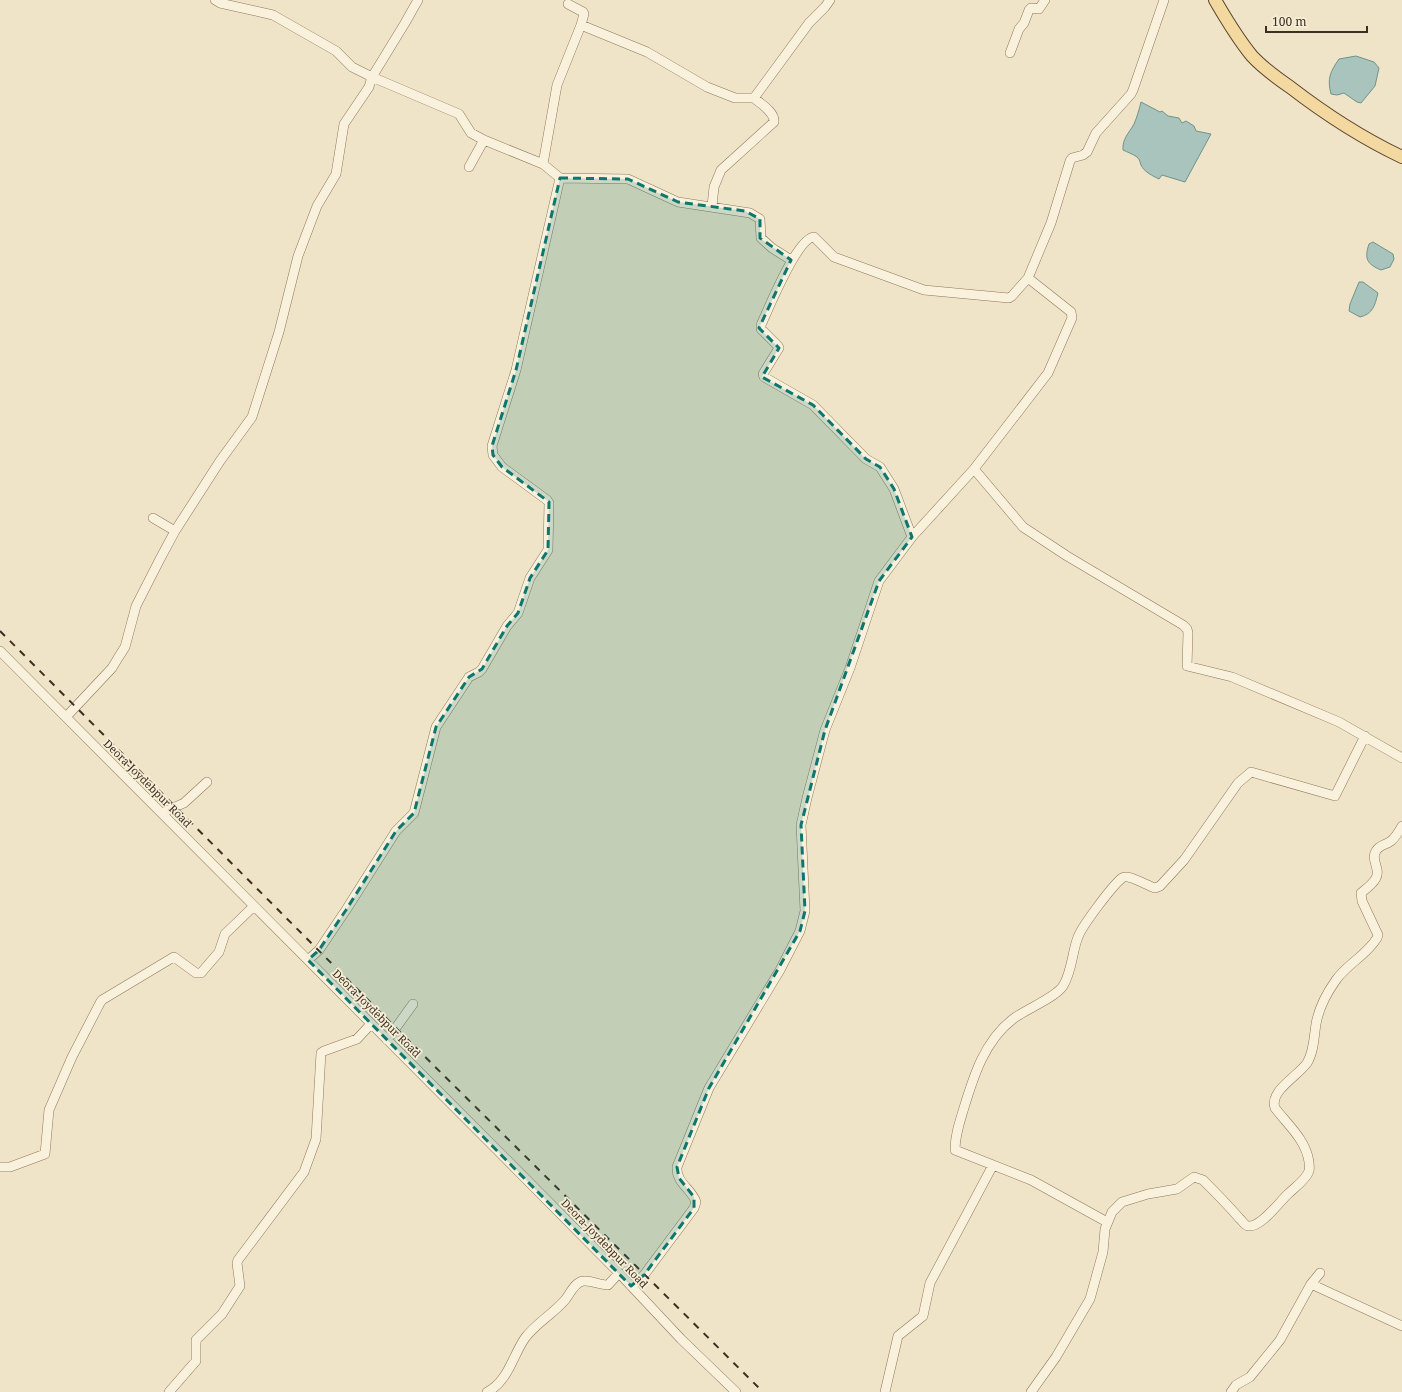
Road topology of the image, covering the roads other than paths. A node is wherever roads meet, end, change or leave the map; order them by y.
1 (215, 0) edge
2 (418, 0) edge
3 (830, 0) edge
4 (1045, 0) edge
5 (1164, 0) edge
6 (1215, 0) edge
7 (568, 4) dead end
8 (581, 26) junction
9 (1010, 53) dead end
10 (372, 77) junction
11 (754, 98) junction
12 (484, 140) junction
13 (1402, 157) edge
14 (543, 164) junction
15 (469, 167) dead end
16 (560, 178) junction
17 (712, 206) junction
18 (791, 260) junction
19 (1028, 278) junction
20 (974, 469) junction
21 (152, 518) dead end
22 (175, 531) junction
23 (912, 537) junction
24 (0, 651) edge
25 (66, 717) junction
26 (1365, 736) junction
27 (1402, 758) edge
28 (207, 782) dead end
29 (162, 813) junction
30 (1402, 826) edge
31 (254, 906) junction
32 (308, 960) junction
33 (414, 1004) dead end
34 (371, 1024) junction
35 (387, 1040) junction
36 (993, 1165) junction
37 (0, 1167) edge
38 (1107, 1222) junction
39 (618, 1273) junction
40 (1320, 1273) dead end
41 (1311, 1284) junction
42 (631, 1286) junction
43 (1402, 1326) edge
44 (169, 1392) edge
45 (487, 1392) edge
46 (736, 1392) edge
47 (885, 1392) edge
48 (1031, 1392) edge
49 (1231, 1392) edge

1 - 10 street
2 - 10 street
3 - 11 street
4 - 9 street
5 - 19 street
6 - 13 main road
7 - 8 street
8 - 11 street
8 - 14 street
10 - 12 street
10 - 22 street
11 - 17 street
12 - 14 street
12 - 15 street
14 - 16 street
16 - 17 street
16 - 32 street
17 - 18 street
18 - 19 street
18 - 23 street
19 - 20 street
20 - 23 street
20 - 26 street
21 - 22 street
22 - 25 street
23 - 42 street
24 - 25 street, Deora-Joydebpur Road
25 - 29 street, Deora-Joydebpur Road
26 - 27 street
26 - 36 street
28 - 29 street
29 - 31 street, Deora-Joydebpur Road
30 - 38 street
31 - 32 street, Deora-Joydebpur Road
31 - 37 street
32 - 34 street, Deora-Joydebpur Road
33 - 35 street
34 - 35 street, Deora-Joydebpur Road
34 - 44 street
35 - 39 street, Deora-Joydebpur Road
36 - 38 street
36 - 47 street
38 - 48 street
39 - 42 street, Deora-Joydebpur Road
39 - 45 street
40 - 41 street
41 - 43 street
41 - 49 street
42 - 46 street, Deora-Joydebpur Road

